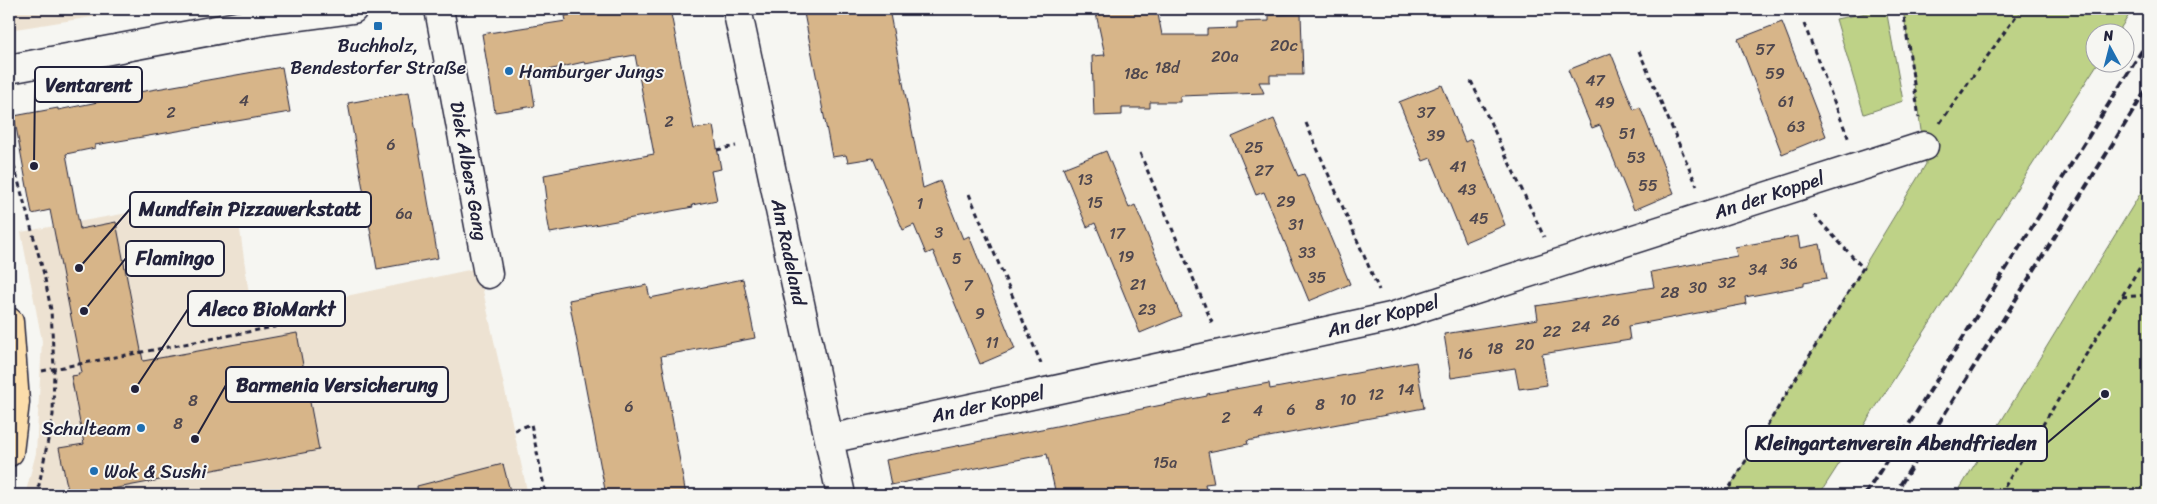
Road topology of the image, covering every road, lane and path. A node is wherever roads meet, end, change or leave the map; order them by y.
1 (353, 9) edge
2 (440, 9) edge
3 (738, 9) edge
4 (1902, 9) edge
5 (2021, 9) edge
6 (1804, 24) dead end
7 (1639, 52) dead end
8 (9, 69) edge
9 (1471, 81) dead end
10 (1306, 123) dead end
11 (1924, 146) junction
12 (1140, 153) dead end
13 (1860, 166) junction
14 (1789, 188) junction
15 (968, 194) dead end
16 (1709, 214) junction
17 (2148, 254) edge
18 (1556, 264) junction
19 (488, 274) dead end
20 (2148, 295) edge
21 (2122, 297) junction
22 (337, 316) dead end
23 (1391, 317) junction
24 (9, 322) edge
25 (1225, 353) junction
26 (14, 376) junction
27 (1052, 390) junction
28 (515, 430) dead end
29 (829, 439) junction
30 (9, 452) edge
31 (546, 495) edge
32 (841, 495) edge
33 (1725, 495) edge
34 (2002, 495) edge

1 - 8 street
2 - 19 street, Diek Albers Gang
3 - 29 street, Am Radeland
4 - 11 path
5 - 11 path
6 - 13 path
7 - 16 path
9 - 18 path
10 - 23 path
11 - 13 street, An der Koppel
12 - 25 path
13 - 14 street, An der Koppel
14 - 16 street, An der Koppel
14 - 33 path
15 - 27 path
16 - 18 street, An der Koppel
17 - 21 path
18 - 23 street, An der Koppel
20 - 21 path
21 - 34 path
22 - 26 path
23 - 25 street, An der Koppel
24 - 26 main road
25 - 27 street, An der Koppel
26 - 30 main road
27 - 29 street, An der Koppel
28 - 31 path
29 - 32 street, Am Radeland

